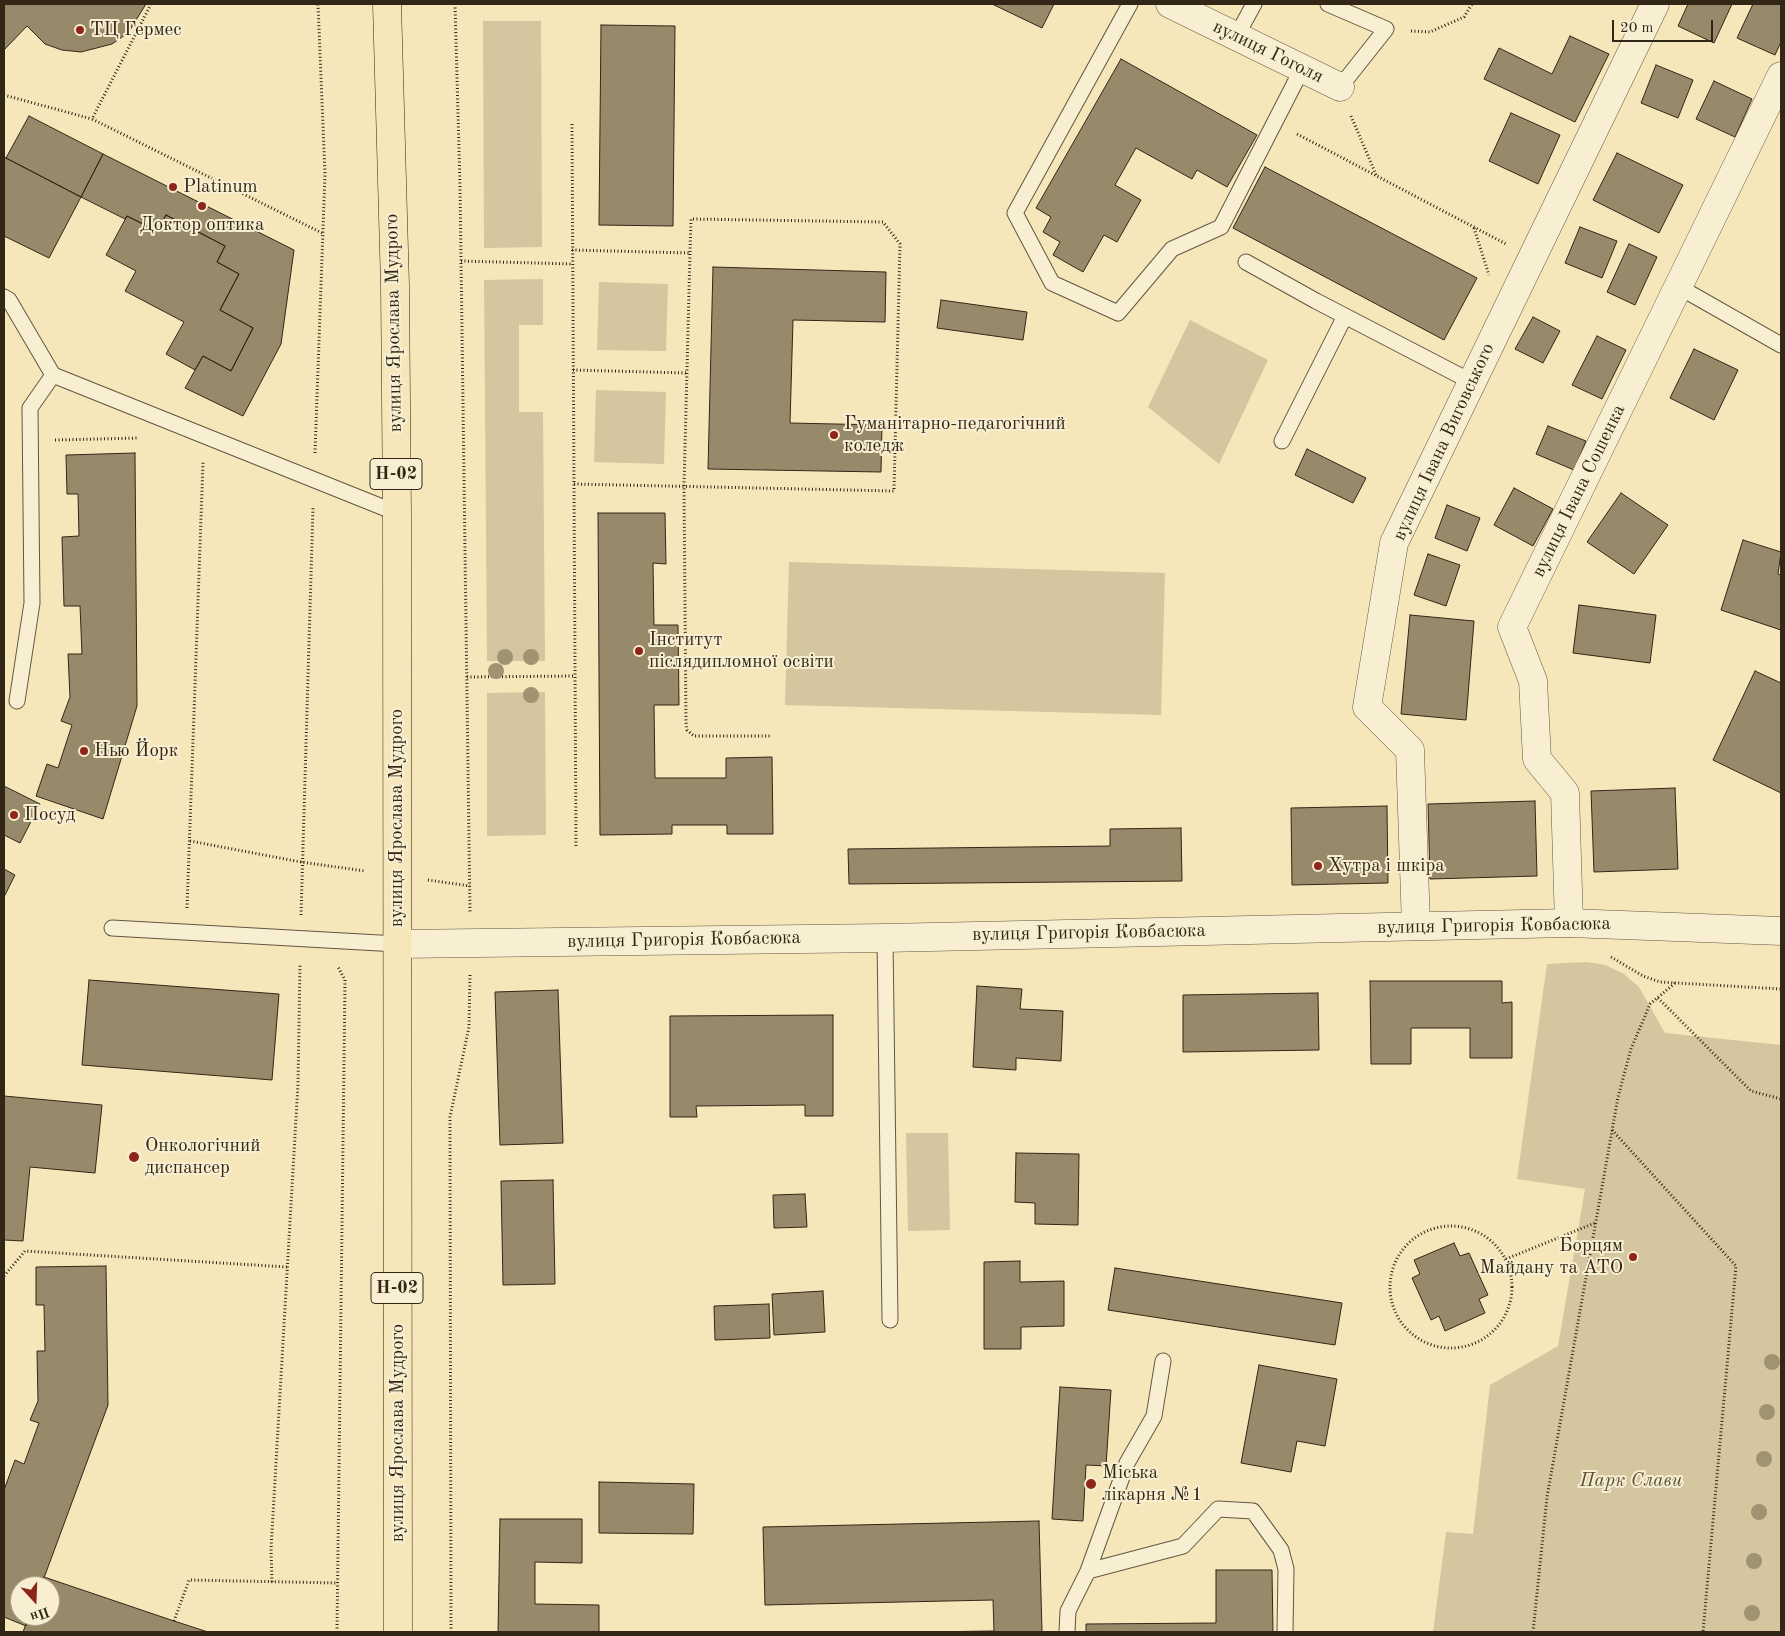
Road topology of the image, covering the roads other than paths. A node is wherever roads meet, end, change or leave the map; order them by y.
1 (387, 4) edge
2 (1130, 4) edge
3 (1170, 4) edge
4 (1254, 4) edge
5 (1328, 4) edge
6 (1655, 4) edge
7 (1236, 38) junction
8 (1302, 69) junction
9 (1781, 76) edge
10 (1340, 87) joint
11 (1246, 262) dead end
12 (1679, 286) junction
13 (4, 297) edge
14 (1345, 316) junction
15 (1781, 345) edge
16 (53, 375) junction
17 (1472, 382) junction
18 (1282, 441) dead end
19 (397, 513) junction
20 (17, 701) dead end
21 (1570, 923) junction
22 (1416, 926) junction
23 (112, 928) dead end
24 (1781, 931) edge
25 (885, 938) junction
26 (397, 944) junction
27 (890, 1320) dead end
28 (1163, 1361) dead end
29 (1088, 1572) junction
30 (398, 1632) edge
31 (1067, 1632) edge
32 (1286, 1632) edge

1 - 19 main road, вулиця Ярослава Мудрого / Н-02
2 - 8 lane
3 - 7 street, вулиця Гоголя
4 - 7 lane
5 - 10 lane
6 - 17 street, вулиця Івана Виговського
7 - 8 street, вулиця Гоголя
8 - 10 street, вулиця Гоголя
9 - 12 street, вулиця Івана Сошенка
11 - 14 lane
12 - 15 lane
12 - 21 street, вулиця Івана Сошенка
13 - 16 lane
14 - 17 lane
14 - 18 lane
16 - 19 lane
16 - 20 lane
17 - 22 street, вулиця Івана Виговського
19 - 26 main road, вулиця Ярослава Мудрого / Н-02
21 - 22 street, вулиця Григорія Ковбасюка
21 - 24 street, вулиця Григорія Ковбасюка
22 - 25 street, вулиця Григорія Ковбасюка
23 - 26 lane
25 - 26 street, вулиця Григорія Ковбасюка
25 - 27 lane
26 - 30 main road, вулиця Ярослава Мудрого / Н-02
28 - 29 lane
29 - 31 lane
29 - 32 lane

